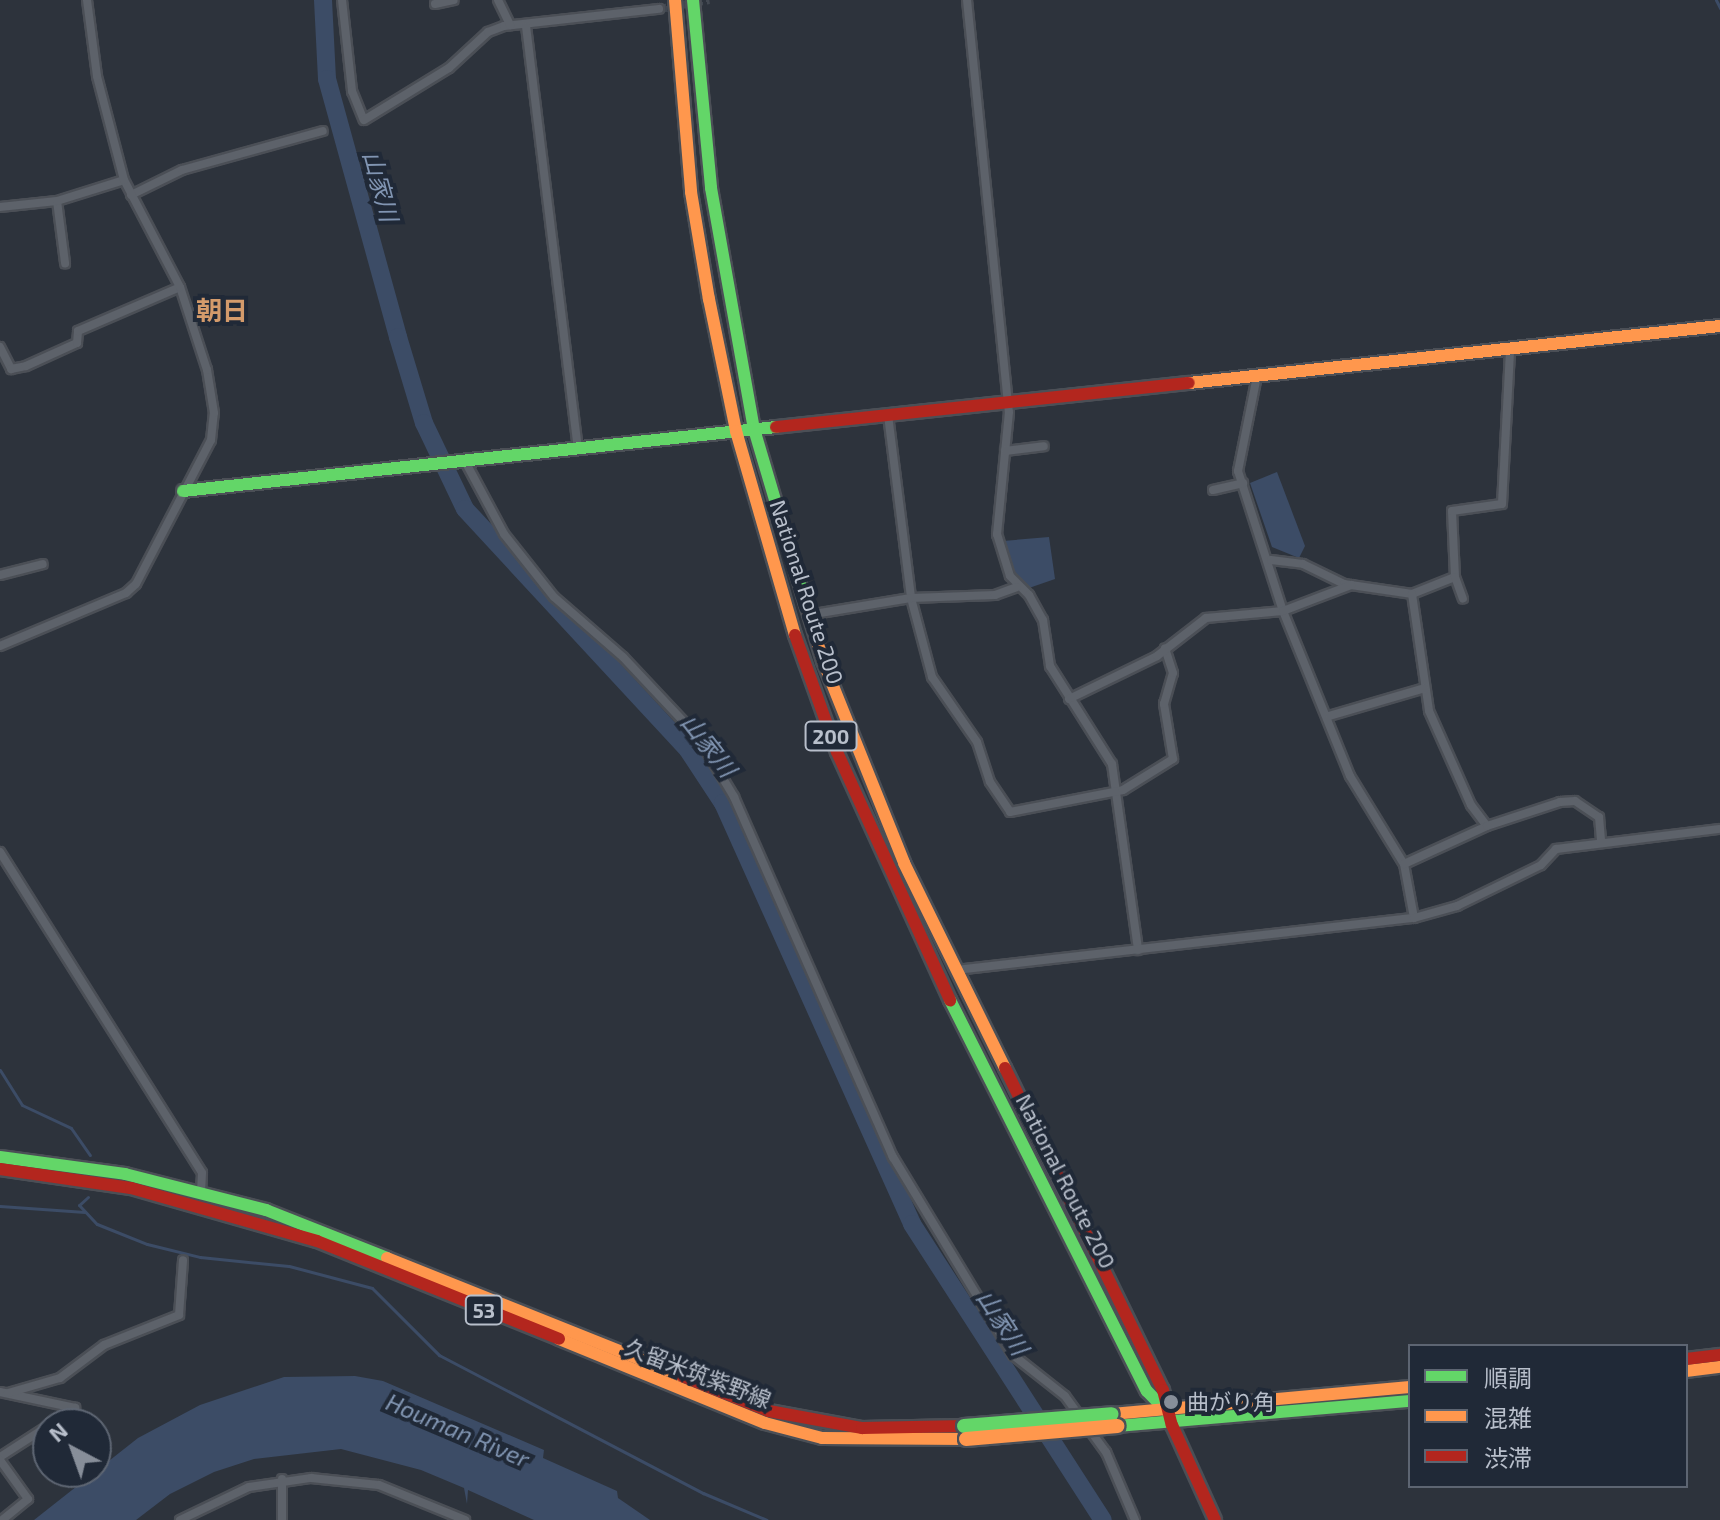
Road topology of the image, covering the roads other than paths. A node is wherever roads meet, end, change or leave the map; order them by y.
1 (87, 0) edge
2 (342, 0) edge
3 (454, 0) edge
4 (498, 0) edge
5 (675, 0) edge
6 (693, 0) edge
7 (967, 0) edge
8 (435, 4) dead end
9 (659, 9) tunnel mouth
10 (510, 25) junction
11 (526, 26) junction
12 (323, 131) dead end
13 (124, 180) junction
14 (131, 195) junction
15 (57, 201) junction
16 (0, 207) edge
17 (65, 263) dead end
18 (180, 287) junction
19 (1720, 326) edge
20 (0, 347) edge
21 (1510, 350) junction
22 (1257, 376) junction
23 (1007, 403) junction
24 (888, 415) junction
25 (754, 429) junction
26 (736, 431) junction
27 (1044, 446) dead end
28 (578, 449) junction
29 (1005, 451) junction
30 (466, 463) junction
31 (1243, 483) junction
32 (1213, 490) dead end
33 (183, 491) junction
34 (1271, 560) junction
35 (43, 564) dead end
36 (0, 575) edge
37 (1455, 577) junction
38 (1351, 585) junction
39 (1017, 587) junction
40 (1412, 594) junction
41 (911, 598) junction
42 (1463, 599) dead end
43 (1283, 611) junction
44 (807, 616) junction
45 (0, 644) edge
46 (1165, 648) junction
47 (1425, 688) junction
48 (1069, 699) junction
49 (1329, 716) junction
50 (1117, 791) junction
51 (1487, 826) junction
52 (1720, 829) edge
53 (1601, 842) junction
54 (0, 852) edge
55 (1404, 864) junction
56 (1414, 918) junction
57 (1138, 950) junction
58 (956, 970) junction
59 (0, 1157) edge
60 (0, 1169) edge
61 (201, 1190) junction
62 (183, 1260) dead end
63 (1720, 1355) edge
64 (1688, 1359) edge
65 (1720, 1367) edge
66 (1688, 1371) edge
67 (1408, 1387) edge
68 (4, 1392) edge
69 (1408, 1401) edge
70 (75, 1408) edge
71 (1169, 1418) junction
72 (965, 1432) junction
73 (32, 1437) edge
74 (0, 1459) edge
75 (282, 1479) junction
76 (2, 1520) edge
77 (180, 1520) edge
78 (282, 1520) edge
79 (465, 1520) edge
80 (1135, 1520) edge
81 (1215, 1520) edge

1 - 13 street
2 - 10 street
3 - 8 street
4 - 10 street
5 - 26 main road, National Route 200 / 200
6 - 25 main road, National Route 200 / 200
7 - 23 street
9 - 11 street
10 - 11 street
11 - 28 street
12 - 14 street
13 - 14 street
13 - 15 street
14 - 18 street
15 - 16 street
15 - 17 street
18 - 20 street
18 - 33 street
19 - 21 main road
21 - 22 main road
21 - 37 street
22 - 23 main road
22 - 31 street
23 - 24 main road
23 - 29 street
24 - 25 main road
24 - 41 street
25 - 26 main road
25 - 44 main road, National Route 200 / 200
26 - 28 main road
26 - 71 main road, National Route 200 / 200
27 - 29 street
28 - 30 main road
29 - 39 street
30 - 33 main road
30 - 80 street
31 - 32 street
31 - 34 street
33 - 45 street
34 - 38 street
34 - 43 street
35 - 36 street
37 - 40 street
37 - 42 street
38 - 40 street
38 - 43 street
39 - 41 street
39 - 48 street
40 - 47 street
41 - 44 street
41 - 50 street
43 - 46 street
43 - 49 street
44 - 58 main road, National Route 200 / 200
46 - 48 street
46 - 50 street
47 - 49 street
47 - 51 street
48 - 50 street
49 - 55 street
50 - 57 street
51 - 53 street
51 - 55 street
52 - 53 street
53 - 56 street
54 - 61 street
55 - 56 street
56 - 57 street
57 - 58 street
58 - 71 main road, National Route 200 / 200
59 - 61 main road, 久留米筑紫野線 / 53
60 - 72 main road, 久留米筑紫野線 / 53
61 - 72 main road, 久留米筑紫野線 / 53
62 - 68 street
63 - 64 main road
65 - 66 main road
67 - 71 main road, 久留米筑紫野線 / 53
68 - 70 street
69 - 71 main road, 久留米筑紫野線 / 53
71 - 72 main road, 久留米筑紫野線 / 53, bridge
71 - 81 main road, National Route 200 / 200
73 - 74 street
74 - 76 street
75 - 77 street
75 - 78 street
75 - 79 street

